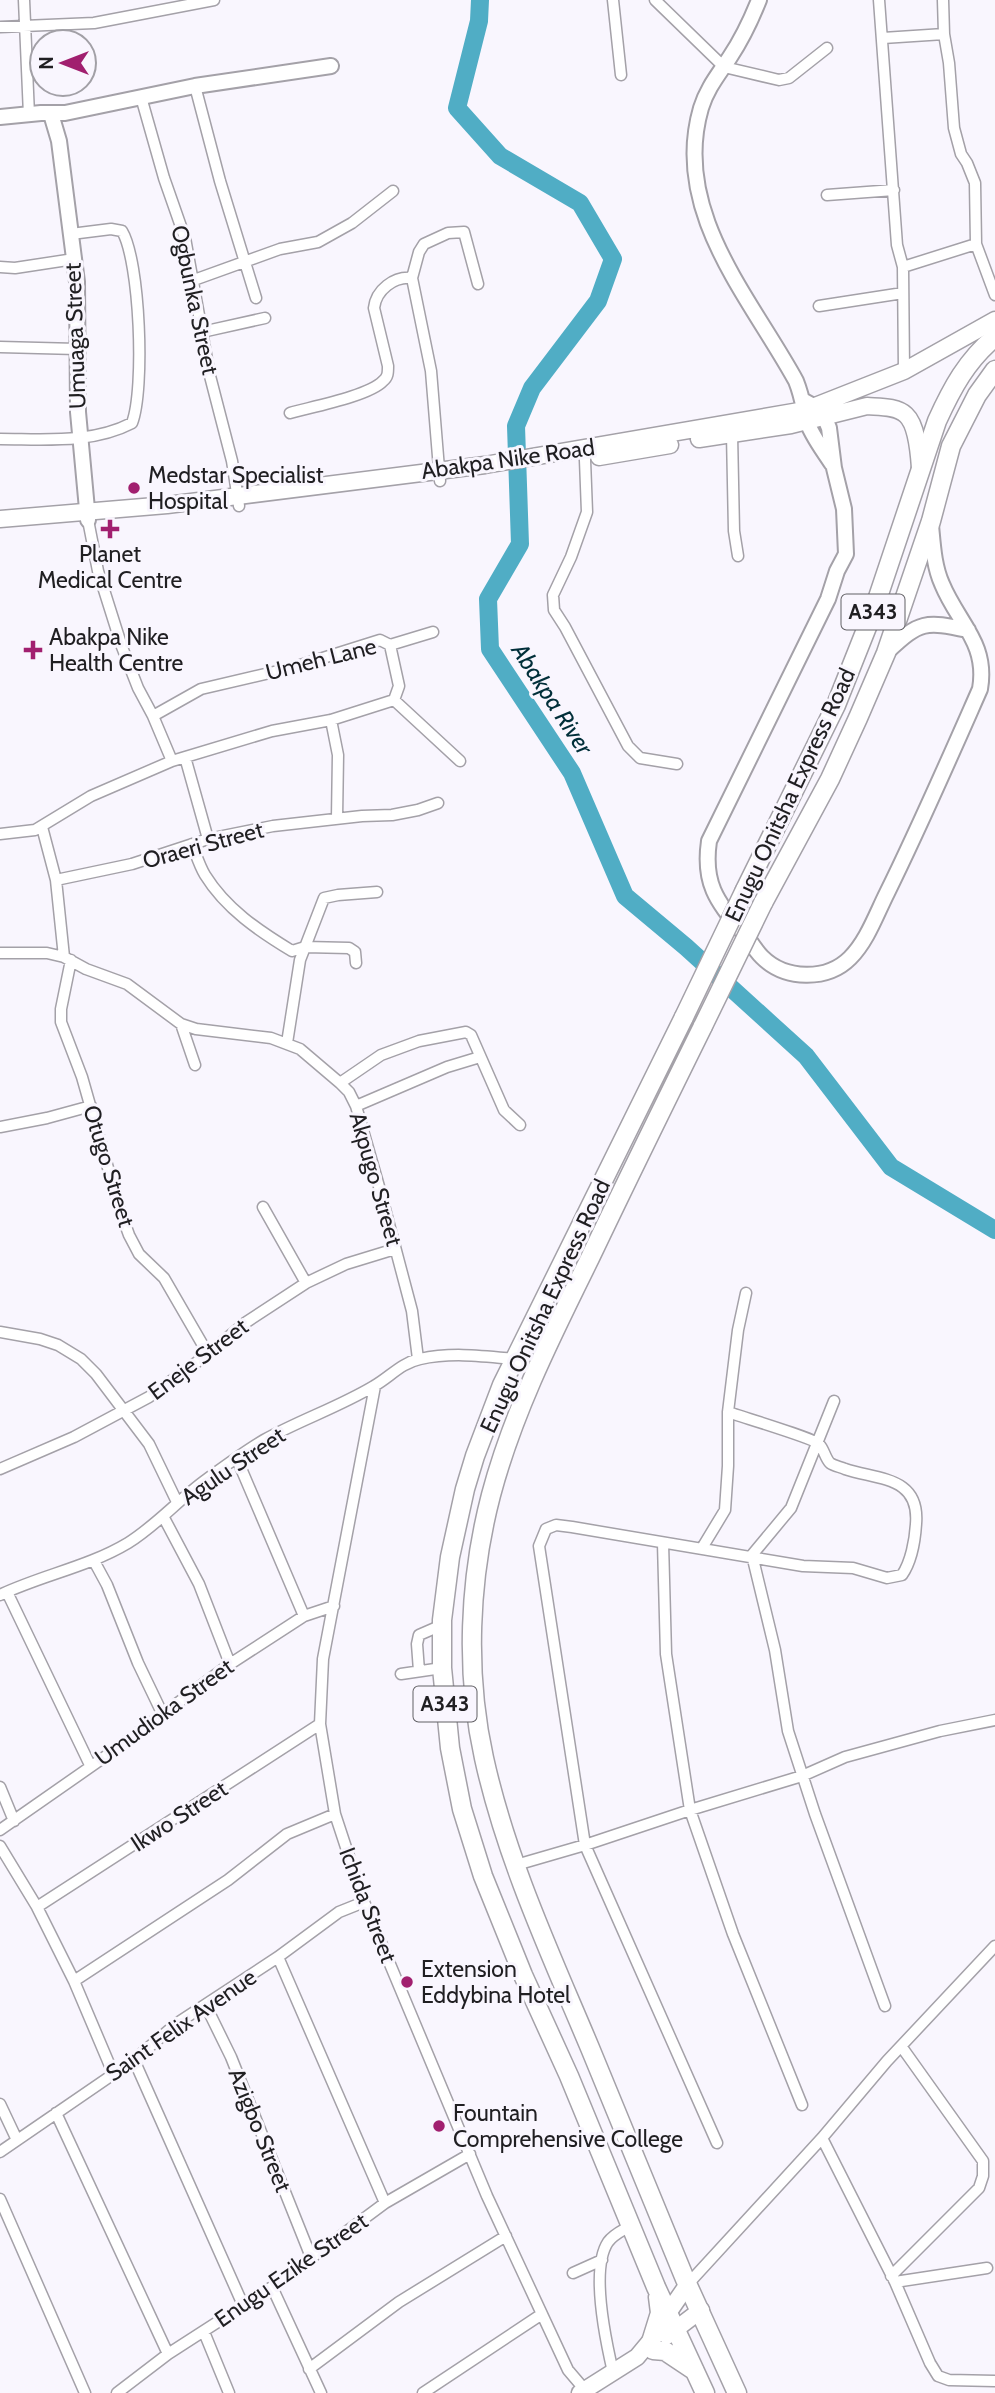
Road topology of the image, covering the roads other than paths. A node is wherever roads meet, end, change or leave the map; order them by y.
1 (24, 0) edge
2 (214, 0) edge
3 (613, 0) edge
4 (655, 0) edge
5 (759, 0) edge
6 (879, 0) edge
7 (943, 0) edge
8 (25, 26) junction
9 (0, 27) edge
10 (944, 34) junction
11 (883, 38) junction
12 (827, 48) dead end
13 (331, 66) dead end
14 (724, 67) junction
15 (621, 75) dead end
16 (194, 86) junction
17 (141, 97) junction
18 (51, 114) junction
19 (29, 115) junction
20 (0, 117) edge
21 (894, 190) junction
22 (393, 191) dead end
23 (827, 195) dead end
24 (71, 234) junction
25 (976, 244) junction
26 (74, 259) junction
27 (244, 261) junction
28 (0, 267) edge
29 (903, 267) junction
30 (412, 278) junction
31 (194, 279) junction
32 (478, 285) dead end
33 (903, 293) junction
34 (995, 295) edge
35 (256, 298) dead end
36 (819, 306) dead end
37 (265, 318) dead end
38 (995, 320) edge
39 (202, 332) junction
40 (995, 337) edge
41 (0, 347) edge
42 (77, 349) junction
43 (995, 370) edge
44 (904, 371) junction
45 (815, 411) junction
46 (290, 413) dead end
47 (732, 434) junction
48 (79, 438) junction
49 (0, 439) edge
50 (584, 454) junction
51 (920, 474) junction
52 (439, 476) junction
53 (238, 501) junction
54 (88, 517) junction
55 (0, 519) edge
56 (931, 521) junction
57 (0, 526) edge
58 (738, 556) dead end
59 (968, 629) junction
60 (433, 632) dead end
61 (390, 645) junction
62 (886, 653) junction
63 (394, 700) junction
64 (153, 716) junction
65 (331, 720) junction
66 (184, 757) junction
67 (172, 761) junction
68 (460, 761) dead end
69 (677, 764) dead end
70 (438, 803) dead end
71 (337, 818) junction
72 (42, 827) junction
73 (0, 834) edge
74 (208, 839) junction
75 (192, 844) junction
76 (56, 880) junction
77 (377, 892) dead end
78 (302, 948) junction
79 (0, 953) edge
80 (68, 958) junction
81 (356, 963) dead end
82 (181, 1024) junction
83 (287, 1043) junction
84 (480, 1057) junction
85 (195, 1065) dead end
86 (340, 1083) junction
87 (356, 1105) junction
88 (91, 1106) junction
89 (520, 1125) dead end
90 (0, 1127) edge
91 (263, 1207) dead end
92 (395, 1249) junction
93 (306, 1283) junction
94 (746, 1293) dead end
95 (0, 1332) edge
96 (208, 1354) junction
97 (418, 1359) junction
98 (515, 1359) junction
99 (375, 1385) junction
100 (834, 1401) dead end
101 (123, 1411) junction
102 (728, 1412) junction
103 (818, 1442) junction
104 (237, 1459) junction
105 (0, 1469) edge
106 (177, 1502) junction
107 (163, 1516) junction
108 (663, 1543) junction
109 (702, 1548) junction
110 (752, 1555) junction
111 (94, 1561) junction
112 (4, 1593) edge
113 (334, 1606) junction
114 (304, 1616) junction
115 (442, 1625) junction
116 (230, 1664) junction
117 (442, 1668) junction
118 (419, 1671) junction
119 (401, 1674) dead end
120 (162, 1713) junction
121 (995, 1720) edge
122 (320, 1724) junction
123 (90, 1765) junction
124 (802, 1776) junction
125 (0, 1787) edge
126 (690, 1810) junction
127 (335, 1814) junction
128 (14, 1821) junction
129 (0, 1830) edge
130 (585, 1845) junction
131 (0, 1846) edge
132 (516, 1865) junction
133 (364, 1902) junction
134 (37, 1907) junction
135 (995, 1946) edge
136 (278, 1957) junction
137 (75, 1981) junction
138 (206, 2006) junction
139 (885, 2006) dead end
140 (901, 2046) junction
141 (134, 2060) junction
142 (113, 2073) junction
143 (0, 2104) edge
144 (802, 2105) dead end
145 (56, 2113) junction
146 (822, 2138) junction
147 (17, 2140) junction
148 (717, 2143) dead end
149 (0, 2151) edge
150 (470, 2154) junction
151 (0, 2199) edge
152 (385, 2203) junction
153 (630, 2226) junction
154 (506, 2236) junction
155 (311, 2257) junction
156 (602, 2260) junction
157 (987, 2268) dead end
158 (573, 2273) dead end
159 (893, 2279) junction
160 (688, 2284) junction
161 (272, 2287) junction
162 (656, 2287) junction
163 (243, 2305) junction
164 (701, 2310) junction
165 (542, 2314) junction
166 (672, 2320) junction
167 (204, 2332) junction
168 (647, 2349) junction
169 (168, 2354) junction
170 (309, 2369) junction
171 (613, 2372) junction
172 (696, 2372) junction
173 (995, 2381) edge
174 (134, 2388) edge
175 (583, 2391) edge
176 (85, 2393) edge
177 (117, 2393) edge
178 (229, 2393) edge
179 (321, 2393) edge
180 (423, 2393) edge
181 (705, 2393) edge
182 (737, 2393) edge

1 - 8 street
2 - 8 street
3 - 15 street
4 - 14 street
5 - 14 street
6 - 11 street
7 - 10 street
8 - 9 street
8 - 19 street
10 - 11 street
10 - 25 street
11 - 21 street
12 - 14 street
13 - 16 street
14 - 45 street
16 - 17 street
16 - 27 street
17 - 18 street
17 - 31 street, Ogbunka Street
18 - 19 street
18 - 24 street, Umuaga Street
19 - 20 street
21 - 23 street
21 - 29 street
22 - 27 street
24 - 26 street, Umuaga Street
24 - 48 street, Umuaga Street
25 - 29 street
25 - 34 street
26 - 28 street
26 - 42 street, Umuaga Street
27 - 31 street
27 - 35 street
29 - 33 street
30 - 32 street
30 - 46 street
30 - 52 street
31 - 39 street, Ogbunka Street
33 - 36 street
33 - 44 street
37 - 39 street
38 - 44 main road, Abakpa Nike Road
39 - 53 street, Ogbunka Street
40 - 51 highway, Enugu Onitsha Express Road / A343
41 - 42 street
42 - 48 street, Umuaga Street
43 - 56 highway, Enugu Onitsha Express Road / A343
44 - 45 main road, Abakpa Nike Road
45 - 47 main road, Abakpa Nike Road
45 - 50 main road, Abakpa Nike Road
45 - 51 main road
45 - 59 street
47 - 50 main road, Abakpa Nike Road
47 - 58 street
48 - 49 street
48 - 54 street, Umuaga Street
50 - 52 main road, Abakpa Nike Road
50 - 69 street
51 - 98 highway, Enugu Onitsha Express Road / A343, bridge
52 - 53 main road, Abakpa Nike Road
53 - 54 main road, Abakpa Nike Road
54 - 55 main road, Abakpa Nike Road
54 - 57 main road, Abakpa Nike Road
54 - 64 street
56 - 59 street
56 - 62 highway, Enugu Onitsha Express Road / A343
59 - 62 street
60 - 61 street
61 - 63 street, Umeh Lane
61 - 64 street, Umeh Lane
62 - 132 highway, Enugu Onitsha Express Road / A343, bridge
63 - 65 street
63 - 68 street
64 - 67 street
65 - 66 street
65 - 71 street
66 - 67 street
66 - 74 street
67 - 72 street
70 - 71 street, Oraeri Street
71 - 74 street, Oraeri Street
72 - 73 street
72 - 76 street, Otugo Street
74 - 75 street, Oraeri Street
75 - 76 street, Oraeri Street
75 - 78 street
76 - 80 street, Otugo Street
77 - 78 street
78 - 81 street
78 - 83 street
79 - 80 street, Akpugo Street
80 - 82 street, Akpugo Street
80 - 88 street, Otugo Street
82 - 83 street, Akpugo Street
82 - 85 street
83 - 86 street, Akpugo Street
84 - 86 street
84 - 87 street
84 - 89 street
86 - 87 street, Akpugo Street
87 - 92 street, Akpugo Street
88 - 90 street
88 - 96 street, Otugo Street
91 - 93 street
92 - 93 street, Eneje Street
92 - 97 street, Akpugo Street
93 - 96 street, Eneje Street
94 - 102 street
95 - 101 street
96 - 101 street, Eneje Street
97 - 98 street, Agulu Street
97 - 99 street, Agulu Street
98 - 115 highway, Enugu Onitsha Express Road / A343
99 - 104 street, Agulu Street
99 - 113 street, Ichida Street
100 - 103 street
101 - 105 street, Eneje Street
101 - 106 street
102 - 103 street
102 - 109 street
103 - 110 street
103 - 110 street
104 - 106 street, Agulu Street
104 - 114 street
106 - 107 street, Agulu Street
107 - 111 street, Agulu Street
107 - 116 street
108 - 109 street
108 - 126 street
108 - 130 street
109 - 110 street
110 - 124 street
111 - 112 street, Agulu Street
111 - 120 street
112 - 123 street
113 - 114 street, Umudioka Street
113 - 122 street, Ichida Street
114 - 116 street, Umudioka Street
115 - 117 highway, Enugu Onitsha Express Road / A343
115 - 118 street
116 - 120 street, Umudioka Street
117 - 118 street
117 - 153 highway, Enugu Onitsha Express Road / A343
118 - 119 street
120 - 123 street, Umudioka Street
121 - 124 street
122 - 127 street, Ichida Street
122 - 134 street, Ikwo Street
123 - 128 street, Umudioka Street
124 - 126 street
124 - 139 street
125 - 128 street
126 - 130 street
126 - 144 street
127 - 133 street, Ichida Street
127 - 137 street
128 - 129 street, Umudioka Street
130 - 132 street
130 - 148 street
131 - 134 street
132 - 160 highway, Enugu Onitsha Express Road / A343
133 - 136 street, Saint Felix Avenue
133 - 150 street, Ichida Street
134 - 137 street
135 - 140 street
136 - 138 street, Saint Felix Avenue
136 - 152 street
137 - 142 street
138 - 141 street, Saint Felix Avenue
138 - 155 street, Azigbo Street
140 - 146 street
140 - 159 street
141 - 142 street, Saint Felix Avenue
141 - 163 street
142 - 145 street, Saint Felix Avenue
143 - 147 street
145 - 147 street, Saint Felix Avenue
145 - 169 street
146 - 159 street
146 - 160 street
147 - 149 street, Saint Felix Avenue
150 - 152 street, Enugu Ezike Street
150 - 154 street, Ichida Street
151 - 176 street
152 - 155 street, Enugu Ezike Street
153 - 156 street
153 - 162 highway, Enugu Onitsha Express Road / A343
154 - 165 street, Ichida Street
154 - 170 street
155 - 161 street, Enugu Ezike Street
156 - 158 street
156 - 171 street
157 - 159 street
159 - 173 street
160 - 164 highway, Enugu Onitsha Express Road / A343
160 - 166 main road
161 - 163 street, Enugu Ezike Street
161 - 170 street
162 - 166 highway, Enugu Onitsha Express Road / A343
162 - 168 highway
163 - 167 street, Enugu Ezike Street
164 - 166 main road
164 - 182 highway, Enugu Onitsha Express Road / A343
165 - 175 street, Ichida Street
165 - 180 street
166 - 168 main road
166 - 172 highway, Enugu Onitsha Express Road / A343
167 - 169 street, Enugu Ezike Street
167 - 178 street
168 - 171 main road
168 - 172 highway
169 - 174 street, Enugu Ezike Street
170 - 179 street
171 - 175 main road
172 - 181 highway, Enugu Onitsha Express Road / A343
174 - 177 street, Enugu Ezike Street

